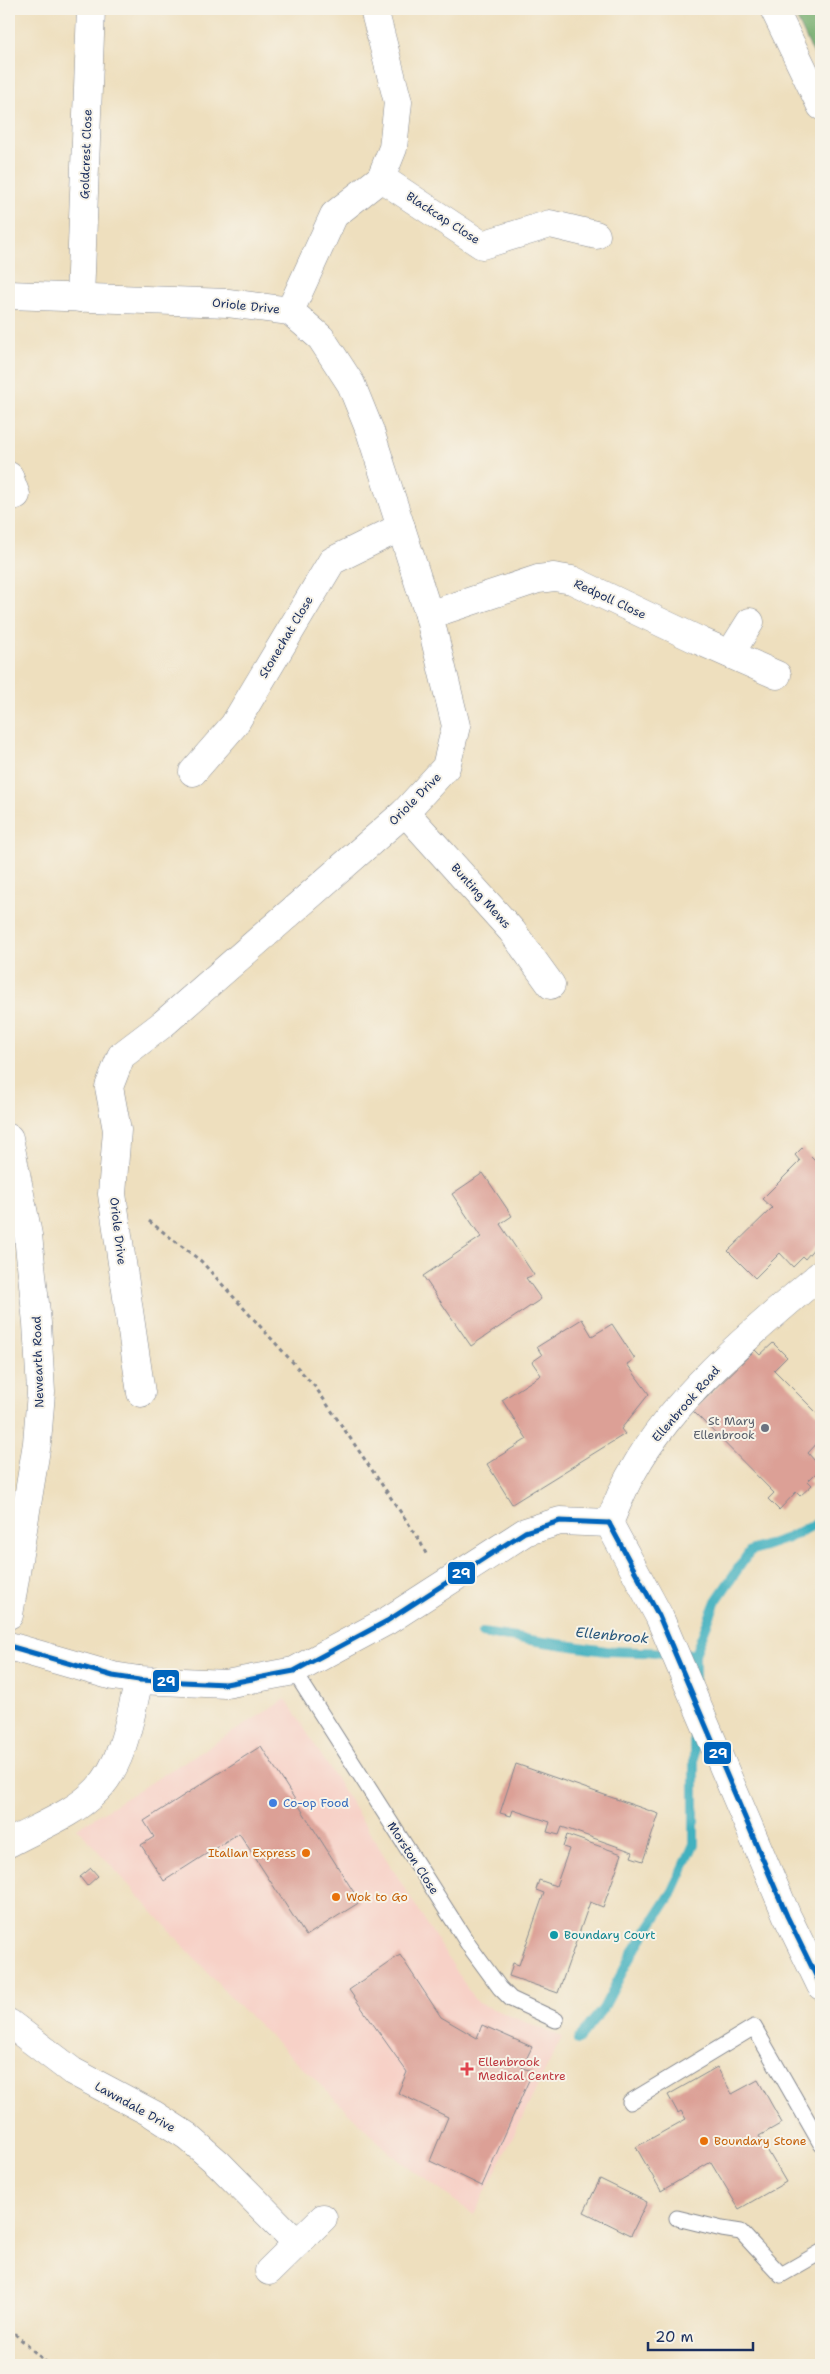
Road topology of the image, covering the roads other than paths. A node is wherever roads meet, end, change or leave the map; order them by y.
1 (91, 9) edge
2 (374, 9) edge
3 (774, 9) edge
4 (821, 106) edge
5 (382, 178) junction
6 (596, 235) dead end
7 (9, 295) edge
8 (80, 298) junction
9 (290, 311) junction
10 (401, 527) junction
11 (429, 615) junction
12 (750, 622) dead end
13 (730, 654) junction
14 (777, 674) dead end
15 (193, 772) dead end
16 (405, 812) junction
17 (551, 984) dead end
18 (10, 1144) edge
19 (821, 1274) edge
20 (141, 1393) dead end
21 (609, 1523) junction
22 (9, 1615) edge
23 (9, 1646) edge
24 (294, 1671) junction
25 (139, 1680) junction
26 (9, 1843) edge
27 (821, 1986) edge
28 (556, 2020) dead end
29 (9, 2023) edge
30 (630, 2102) dead end
31 (821, 2144) edge
32 (322, 2218) dead end
33 (677, 2218) dead end
34 (297, 2243) junction
35 (821, 2252) edge
36 (269, 2271) dead end

1 - 8 street, Goldcrest Close
2 - 5 street
3 - 4 street
5 - 6 street, Blackcap Close
5 - 9 street
7 - 8 street, Oriole Drive
8 - 9 street, Oriole Drive
9 - 10 street, Oriole Drive
10 - 11 street, Oriole Drive
10 - 15 street, Stonechat Close
11 - 13 street, Redpoll Close
11 - 16 street, Oriole Drive
12 - 13 street
13 - 14 street, Redpoll Close
16 - 17 street, Bunting Mews
16 - 20 street, Oriole Drive
18 - 22 street, Newearth Road
19 - 21 street, Ellenbrook Road
21 - 24 street
21 - 27 street
23 - 25 street
24 - 25 street
24 - 28 lane, Morston Close
25 - 26 street
29 - 34 street, Lawndale Drive
30 - 31 lane
32 - 34 street
33 - 35 lane
34 - 36 street

